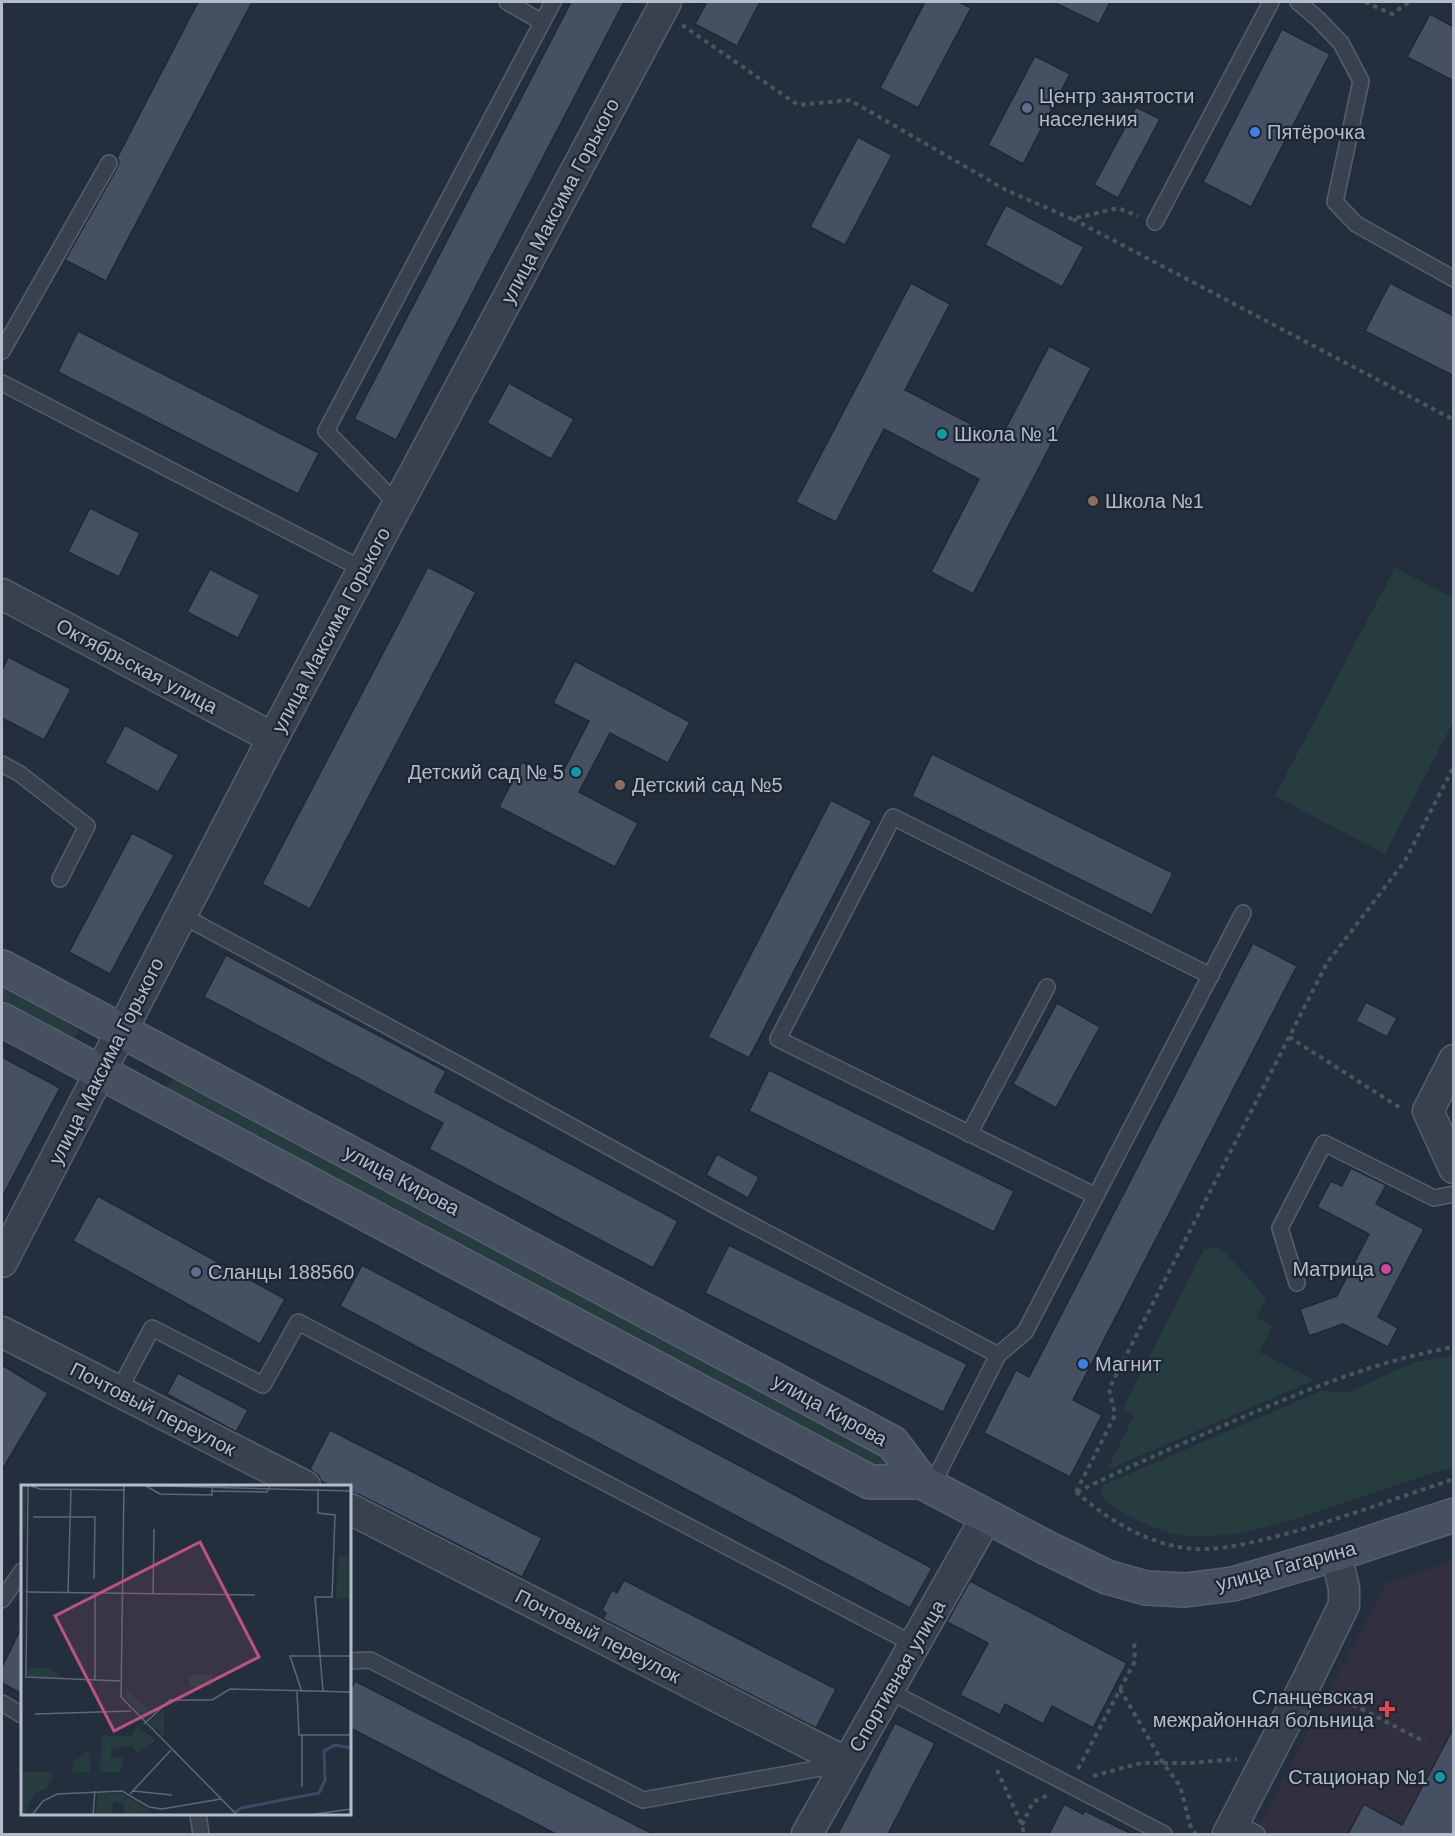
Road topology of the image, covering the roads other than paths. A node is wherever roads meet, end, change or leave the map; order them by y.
1 (507, 2) edge
2 (553, 2) edge
3 (1271, 2) edge
4 (1298, 2) edge
5 (664, 6) edge
6 (542, 22) junction
7 (109, 163) dead end
8 (1155, 222) road end
9 (1454, 279) edge
10 (2, 351) edge
11 (2, 383) edge
12 (398, 505) junction
13 (364, 570) junction
14 (2, 594) edge
15 (273, 738) junction
16 (2, 764) edge
17 (60, 879) dead end
18 (1243, 913) dead end
19 (181, 915) junction
20 (2, 967) edge
21 (1211, 976) junction
22 (1047, 987) dead end
23 (2, 1020) edge
24 (121, 1030) junction
25 (1454, 1060) edge
26 (99, 1072) junction
27 (969, 1134) junction
28 (1453, 1166) edge
29 (1454, 1194) edge
30 (1096, 1196) junction
31 (2, 1262) edge
32 (1297, 1283) dead end
33 (2, 1332) edge
34 (998, 1355) junction
35 (118, 1392) junction
36 (303, 1485) edge
37 (926, 1485) junction
38 (351, 1510) edge
39 (1454, 1515) edge
40 (987, 1516) junction
41 (1336, 1554) junction
42 (21, 1572) edge
43 (2, 1600) edge
44 (915, 1645) junction
45 (351, 1661) edge
46 (889, 1691) junction
47 (2, 1703) edge
48 (21, 1714) edge
49 (847, 1763) junction
50 (198, 1815) edge
51 (1239, 1830) edge
52 (201, 1834) edge
53 (807, 1834) edge
54 (1164, 1834) edge

1 - 6 lane
2 - 6 lane
3 - 8 lane
4 - 9 lane
5 - 12 street, улица Максима Горького
6 - 12 lane
7 - 10 lane
11 - 13 lane
12 - 13 street, улица Максима Горького
13 - 15 street, улица Максима Горького
14 - 15 street, Октябрьская улица
15 - 19 street, улица Максима Горького
16 - 17 lane
18 - 21 lane
19 - 24 street, улица Максима Горького
19 - 34 lane
20 - 24 main road, улица Кирова
21 - 27 lane
21 - 30 lane
22 - 27 lane
23 - 26 main road
24 - 26 street, улица Максима Горького
24 - 37 main road, улица Кирова
25 - 28 street
26 - 31 street, улица Максима Горького
26 - 37 main road
27 - 30 lane
29 - 32 lane
30 - 34 lane
33 - 35 street, Почтовый переулок
34 - 37 lane
35 - 36 street, Почтовый переулок
35 - 44 lane
37 - 40 main road, улица Гагарина
38 - 49 street, Почтовый переулок
39 - 41 main road, улица Гагарина
40 - 41 main road, улица Гагарина
40 - 44 street, Спортивная улица
41 - 51 street
42 - 43 lane
44 - 46 street, Спортивная улица
45 - 49 lane
46 - 49 street, Спортивная улица
46 - 54 lane
47 - 48 lane
49 - 53 street, Спортивная улица
50 - 52 lane

